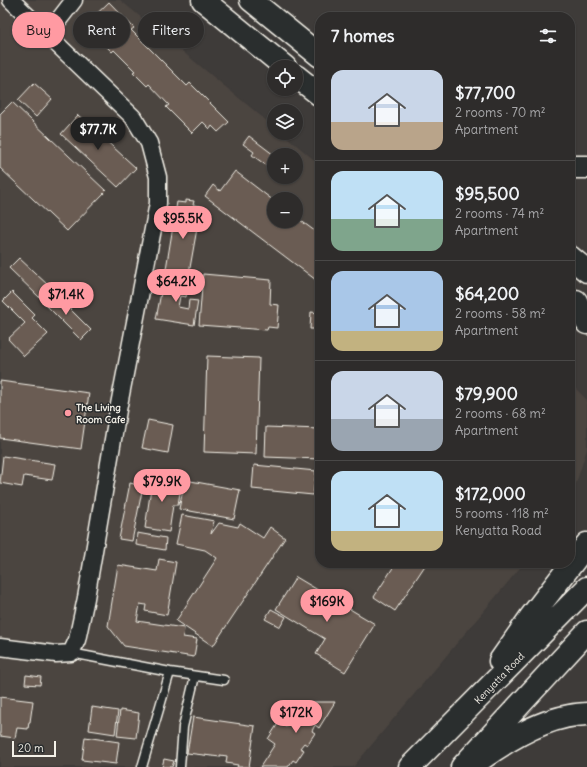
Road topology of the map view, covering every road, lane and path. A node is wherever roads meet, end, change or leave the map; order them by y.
1 (11, 0) edge
2 (74, 0) edge
3 (203, 0) edge
4 (251, 0) edge
5 (23, 12) edge
6 (65, 12) edge
7 (61, 48) edge
8 (315, 52) edge
9 (276, 60) edge
10 (303, 81) edge
11 (315, 90) edge
12 (575, 167) edge
13 (587, 167) edge
14 (575, 261) edge
15 (587, 271) edge
16 (578, 302) edge
17 (587, 323) edge
18 (585, 547) edge
19 (575, 560) edge
20 (569, 568) edge
21 (587, 588) edge
22 (587, 632) edge
23 (0, 648) edge
24 (71, 653) junction
25 (170, 672) junction
26 (195, 676) junction
27 (224, 680) dead end
28 (466, 712) junction
29 (587, 714) edge
30 (142, 767) edge
31 (180, 767) edge
32 (410, 767) edge
33 (462, 767) edge
34 (471, 767) edge

1 - 5 street
2 - 6 street
3 - 9 main road
4 - 8 main road
7 - 24 street
10 - 11 main road
12 - 13 main road
14 - 15 main road
16 - 17 main road
18 - 19 main road
20 - 28 main road
21 - 28 main road, Kenyatta Road
22 - 33 main road
23 - 24 street
24 - 25 lane
25 - 26 lane
25 - 30 lane
26 - 27 lane
26 - 31 lane
28 - 32 main road, Kenyatta Road
29 - 34 main road

